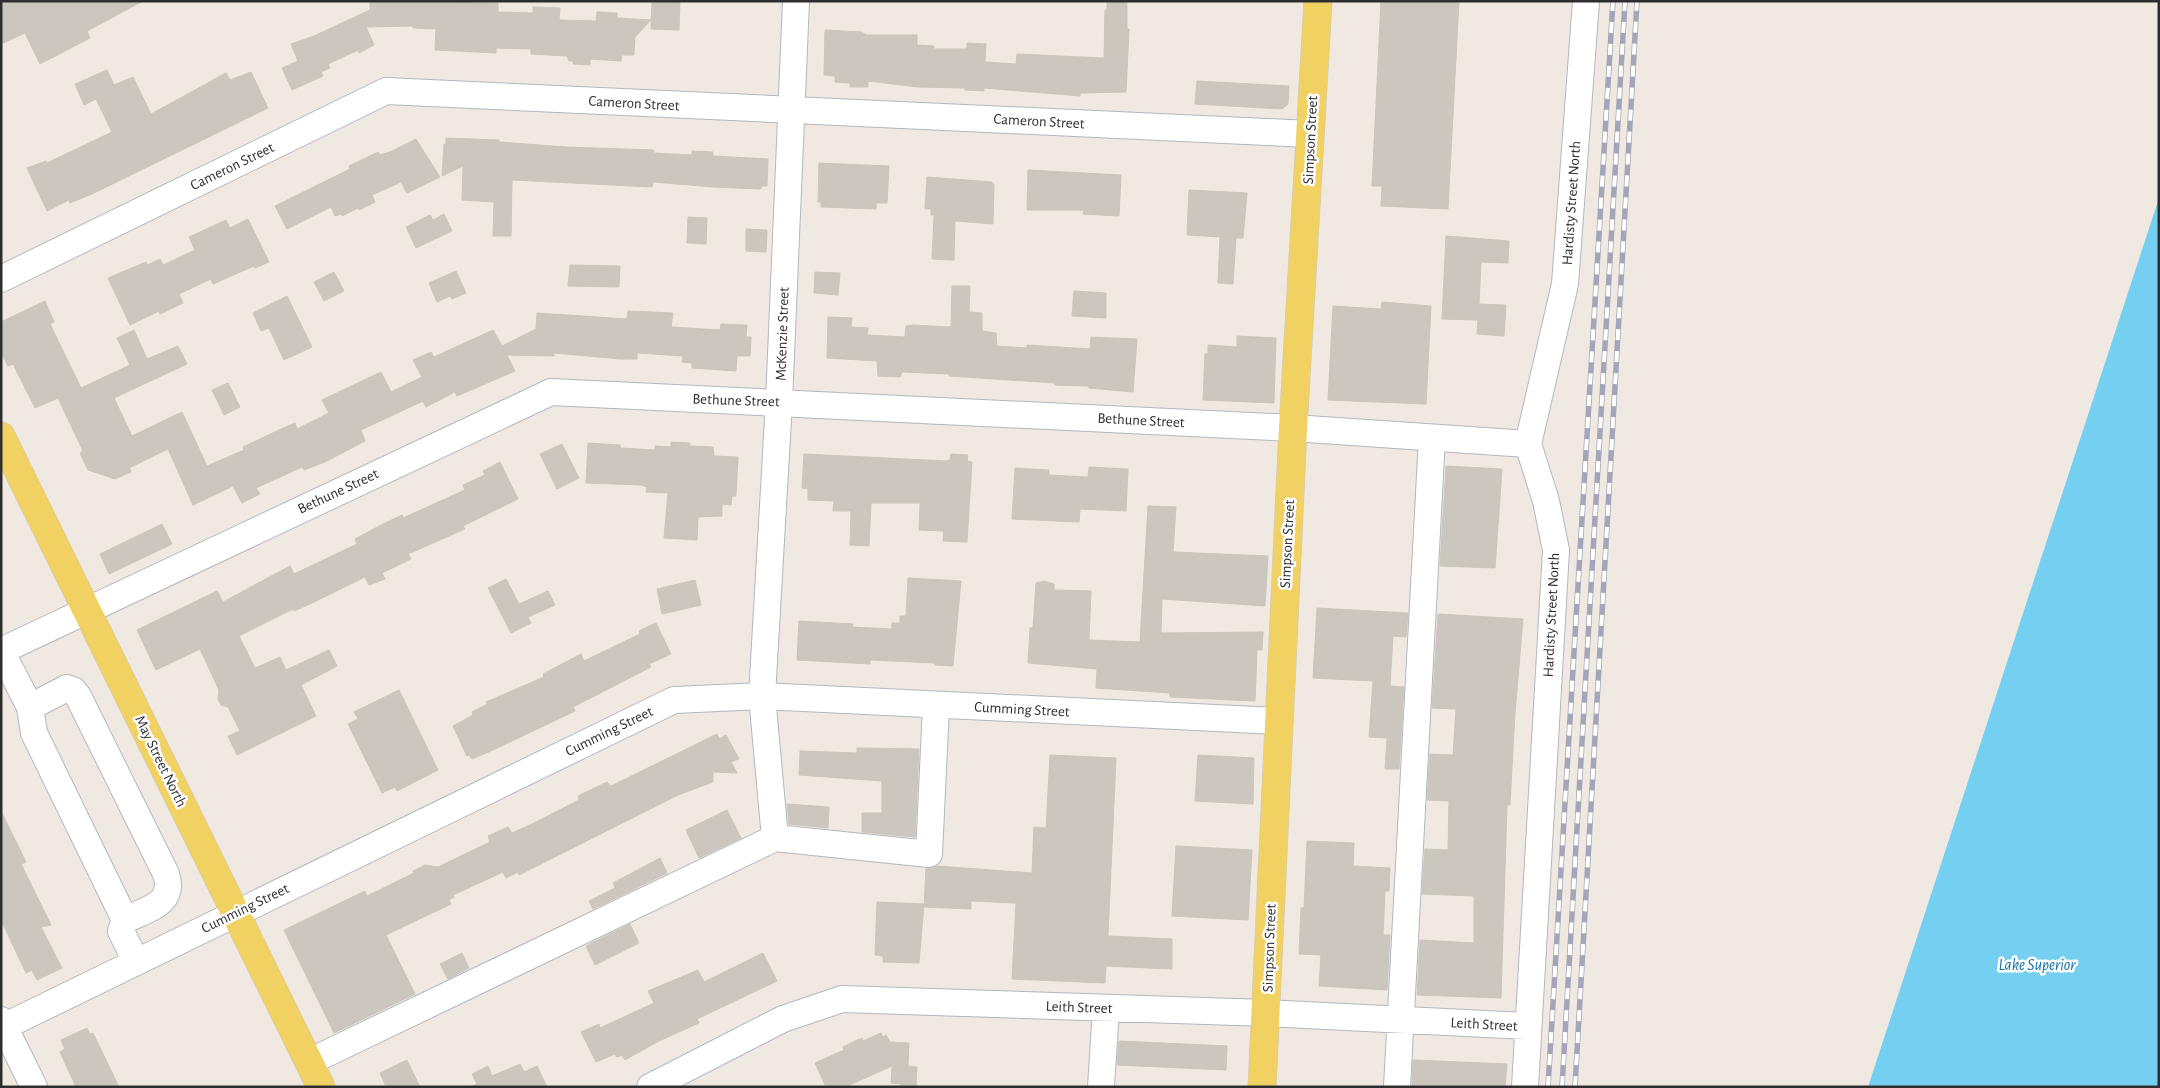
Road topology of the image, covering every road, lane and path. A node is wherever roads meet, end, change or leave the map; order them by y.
1 (796, 1) edge
2 (1318, 1) edge
3 (1586, 1) edge
4 (790, 110) junction
5 (1310, 134) junction
6 (1, 279) edge
7 (779, 402) junction
8 (1293, 428) junction
9 (1, 436) edge
10 (1432, 438) junction
11 (1528, 444) junction
12 (86, 609) junction
13 (1, 651) edge
14 (762, 696) junction
15 (936, 706) junction
16 (30, 707) junction
17 (1278, 721) junction
18 (775, 838) junction
19 (236, 913) junction
20 (125, 920) junction
21 (136, 962) junction
22 (1106, 1008) junction
23 (1266, 1013) junction
24 (1401, 1020) junction
25 (2, 1025) edge
26 (1528, 1026) junction
27 (309, 1062) junction
28 (34, 1087) edge
29 (321, 1087) edge
30 (650, 1087) edge
31 (1101, 1087) edge
32 (1262, 1087) edge
33 (1397, 1087) edge
34 (1525, 1087) edge

1 - 4 street, McKenzie Street
2 - 5 main road, Simpson Street
3 - 11 street, Hardisty Street North
4 - 5 street, Cameron Street
4 - 6 street, Cameron Street
4 - 7 street, McKenzie Street
5 - 8 main road, Simpson Street
7 - 8 street, Bethune Street
7 - 12 street, Bethune Street
7 - 14 street, McKenzie Street
8 - 10 street, Bethune Street
8 - 17 main road, Simpson Street
9 - 12 main road, May Street North
10 - 11 street, Bethune Street
10 - 24 street
11 - 26 street, Hardisty Street North
12 - 13 street, Bethune Street
12 - 19 main road, May Street North
13 - 16 street
14 - 15 street, Cumming Street
14 - 18 street, McKenzie Street
14 - 19 street, Cumming Street
15 - 17 street, Cumming Street
15 - 18 street
16 - 20 street
16 - 20 street
17 - 23 main road, Simpson Street
18 - 27 street
19 - 21 street, Cumming Street
19 - 27 main road, May Street North
20 - 21 street
21 - 25 street, Cumming Street
22 - 23 street, Leith Street
22 - 30 street, Leith Street
22 - 31 street
23 - 24 street, Leith Street
23 - 32 main road, Simpson Street
24 - 26 street, Leith Street
24 - 33 street
25 - 28 street
26 - 34 street, Hardisty Street North
27 - 29 main road, May Street North

